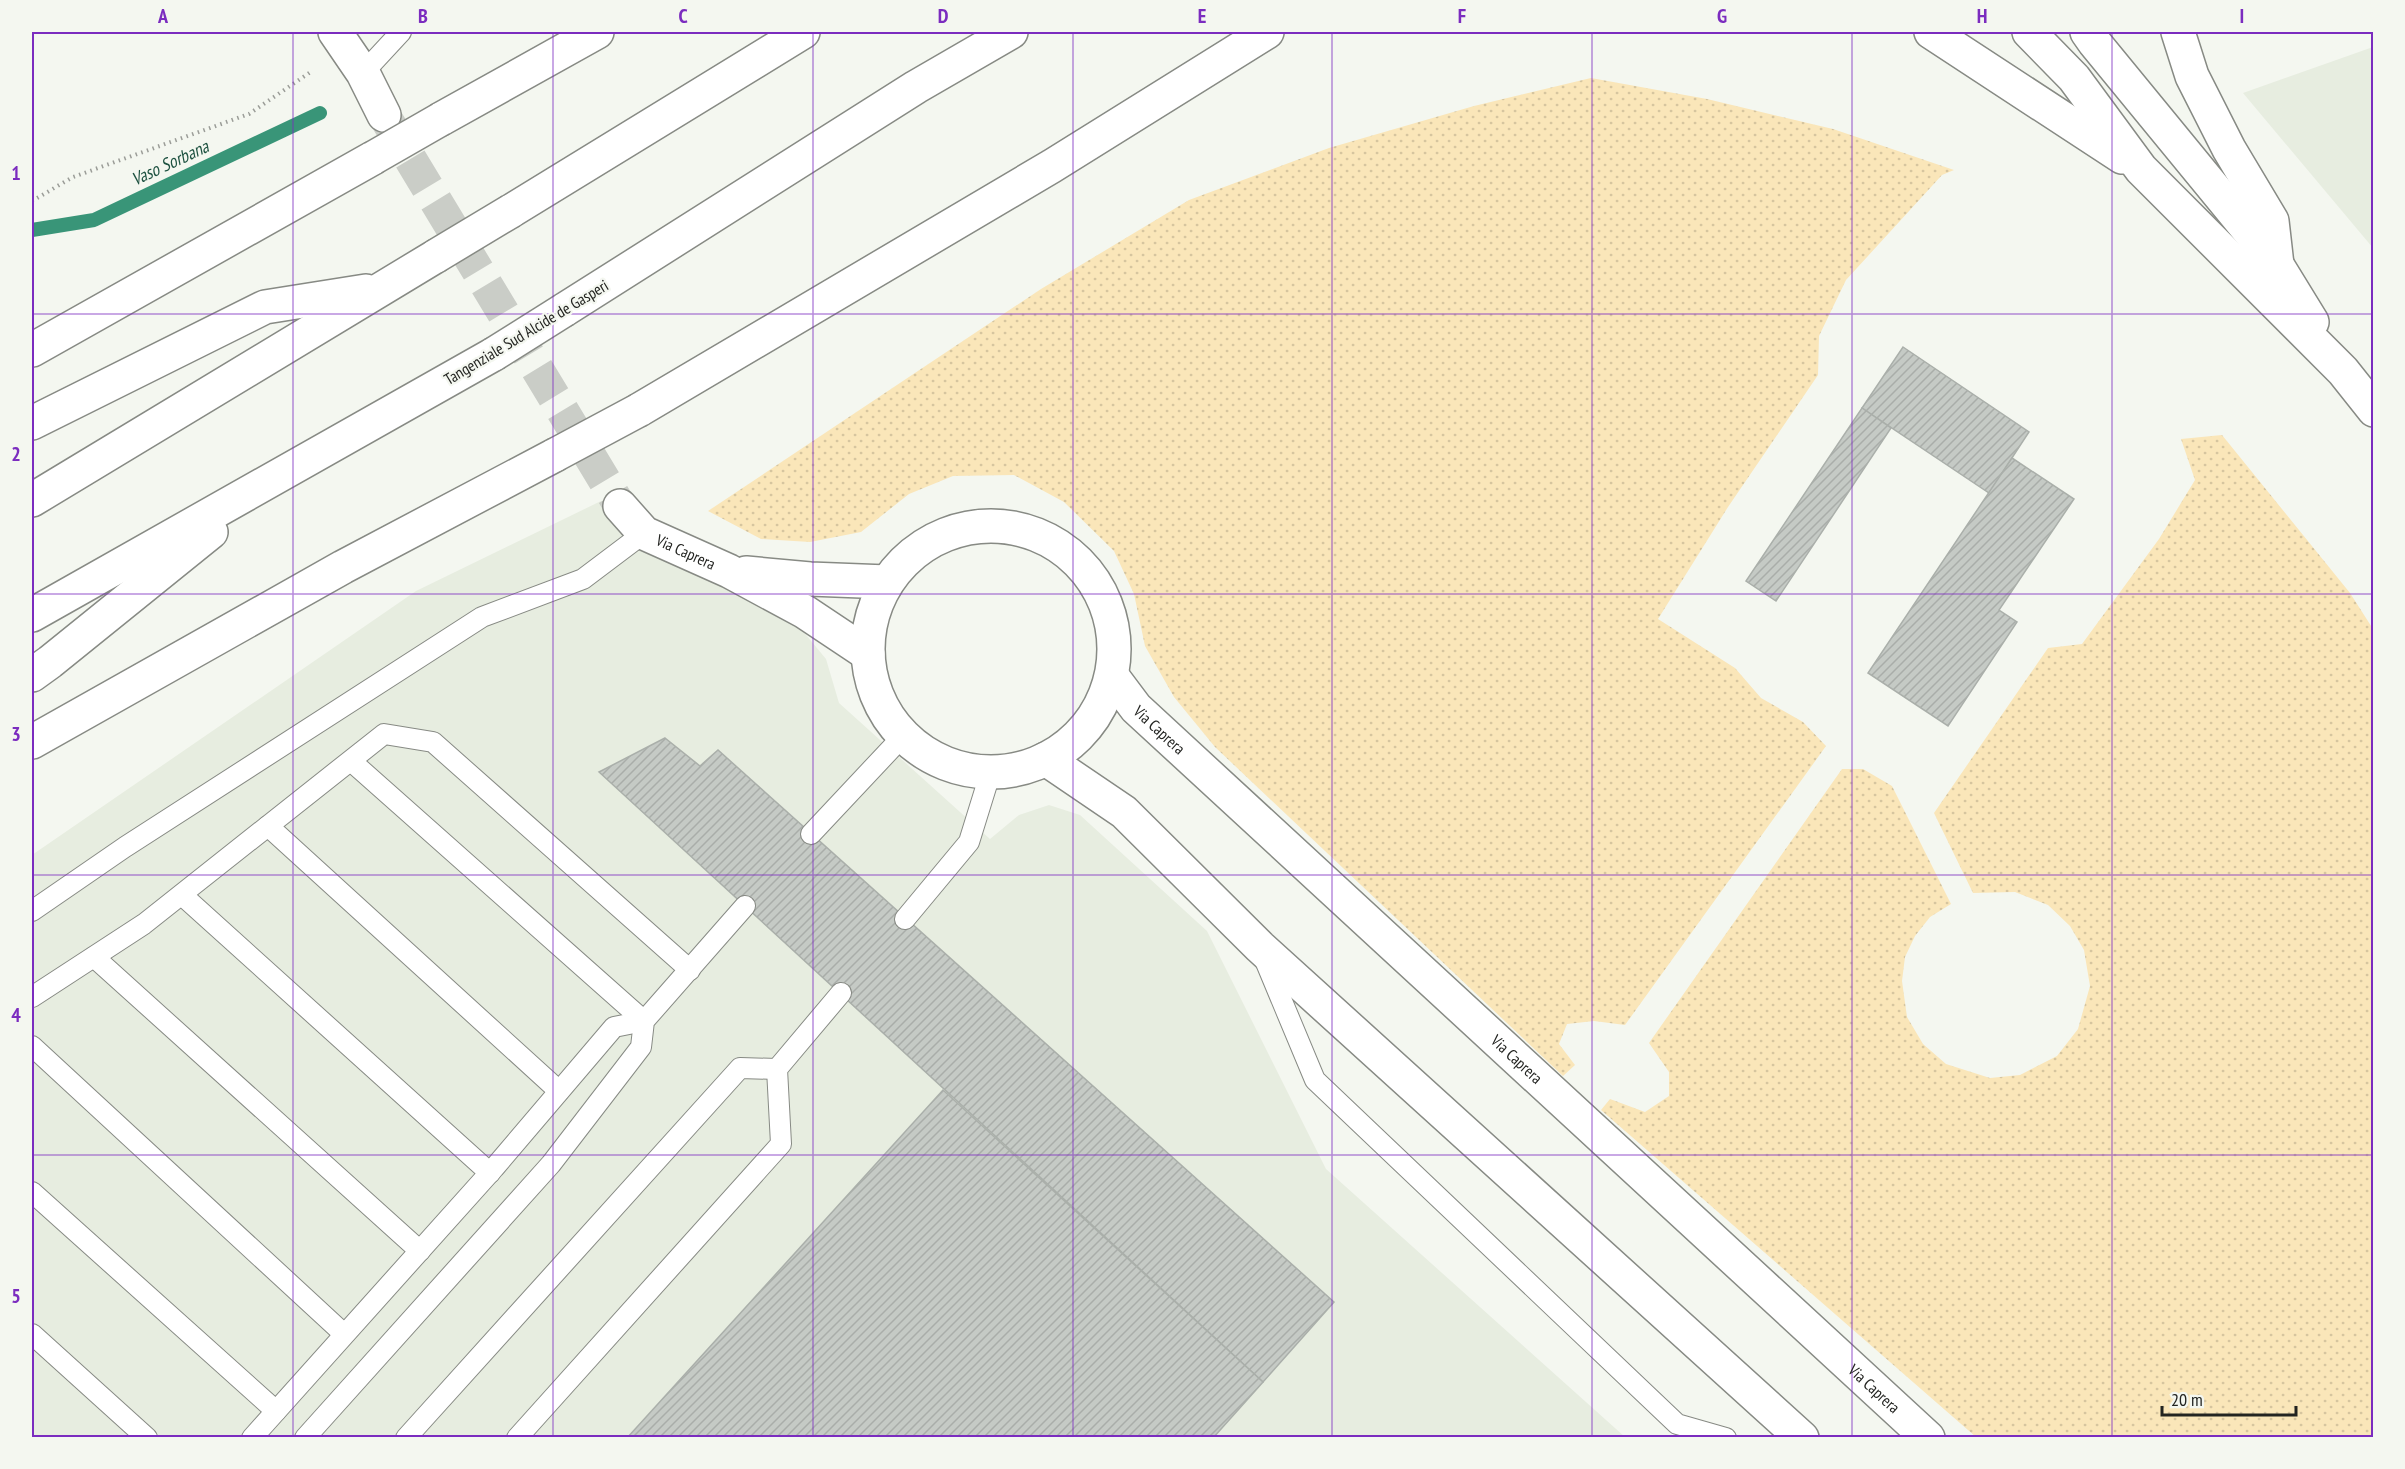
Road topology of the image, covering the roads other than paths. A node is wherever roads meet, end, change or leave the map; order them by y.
1 (401, 32) edge
2 (597, 32) edge
3 (803, 32) edge
4 (1011, 32) edge
5 (1267, 32) edge
6 (1931, 32) edge
7 (2029, 32) edge
8 (2087, 32) edge
9 (2178, 32) edge
10 (348, 51) edge
11 (384, 115) tunnel mouth
12 (2141, 169) junction
13 (2277, 265) junction
14 (382, 288) junction
15 (32, 350) edge
16 (2343, 371) junction
17 (2373, 410) edge
18 (32, 423) edge
19 (285, 472) junction
20 (32, 500) edge
21 (620, 506) tunnel mouth
22 (644, 533) junction
23 (729, 571) junction
24 (887, 582) junction
25 (32, 615) edge
26 (868, 654) junction
27 (32, 675) edge
28 (1112, 676) junction
29 (903, 736) junction
30 (32, 742) edge
31 (1046, 759) junction
32 (351, 761) junction
33 (990, 771) junction
34 (268, 826) junction
35 (810, 834) dead end
36 (182, 895) junction
37 (745, 906) dead end
38 (32, 911) edge
39 (905, 919) dead end
40 (1260, 947) junction
41 (94, 957) junction
42 (690, 970) junction
43 (841, 993) dead end
44 (32, 997) edge
45 (644, 1021) junction
46 (32, 1046) edge
47 (777, 1069) junction
48 (559, 1091) junction
49 (490, 1173) junction
50 (32, 1192) edge
51 (420, 1251) junction
52 (32, 1334) edge
53 (345, 1335) junction
54 (276, 1411) junction
55 (147, 1437) edge
56 (252, 1437) edge
57 (305, 1437) edge
58 (406, 1437) edge
59 (517, 1437) edge
60 (1726, 1437) edge
61 (1802, 1437) edge
62 (1928, 1437) edge

1 - 10 lane
2 - 15 main road, bridge
3 - 14 main road, bridge
4 - 19 main road, Tangenziale Sud Alcide de Gasperi, bridge
5 - 30 main road, bridge
6 - 12 main road
7 - 12 main road
8 - 13 main road
9 - 13 main road
10 - 11 main road
12 - 16 main road
13 - 16 main road
14 - 18 main road
14 - 20 main road
16 - 17 main road
19 - 25 main road, Tangenziale Sud Alcide de Gasperi
19 - 27 main road
21 - 22 main road, Via Caprera
22 - 23 main road, Via Caprera
22 - 38 lane
23 - 24 main road, Via Caprera
23 - 26 main road, Via Caprera
24 - 26 main road
24 - 28 main road
26 - 29 main road
28 - 31 main road
28 - 62 main road, Via Caprera
29 - 33 main road
29 - 35 lane
31 - 33 main road
31 - 40 main road
32 - 34 lane
32 - 42 lane
32 - 45 lane
33 - 39 lane
34 - 36 lane
34 - 48 lane
36 - 41 lane
36 - 49 lane
37 - 42 lane
40 - 60 lane
40 - 61 main road
41 - 44 lane
41 - 51 lane
42 - 45 lane
43 - 47 lane
45 - 48 lane
45 - 57 lane
46 - 53 lane
47 - 58 lane
47 - 59 lane
48 - 49 lane
49 - 51 lane
50 - 54 lane
51 - 53 lane
52 - 55 lane
53 - 54 lane
54 - 56 lane

